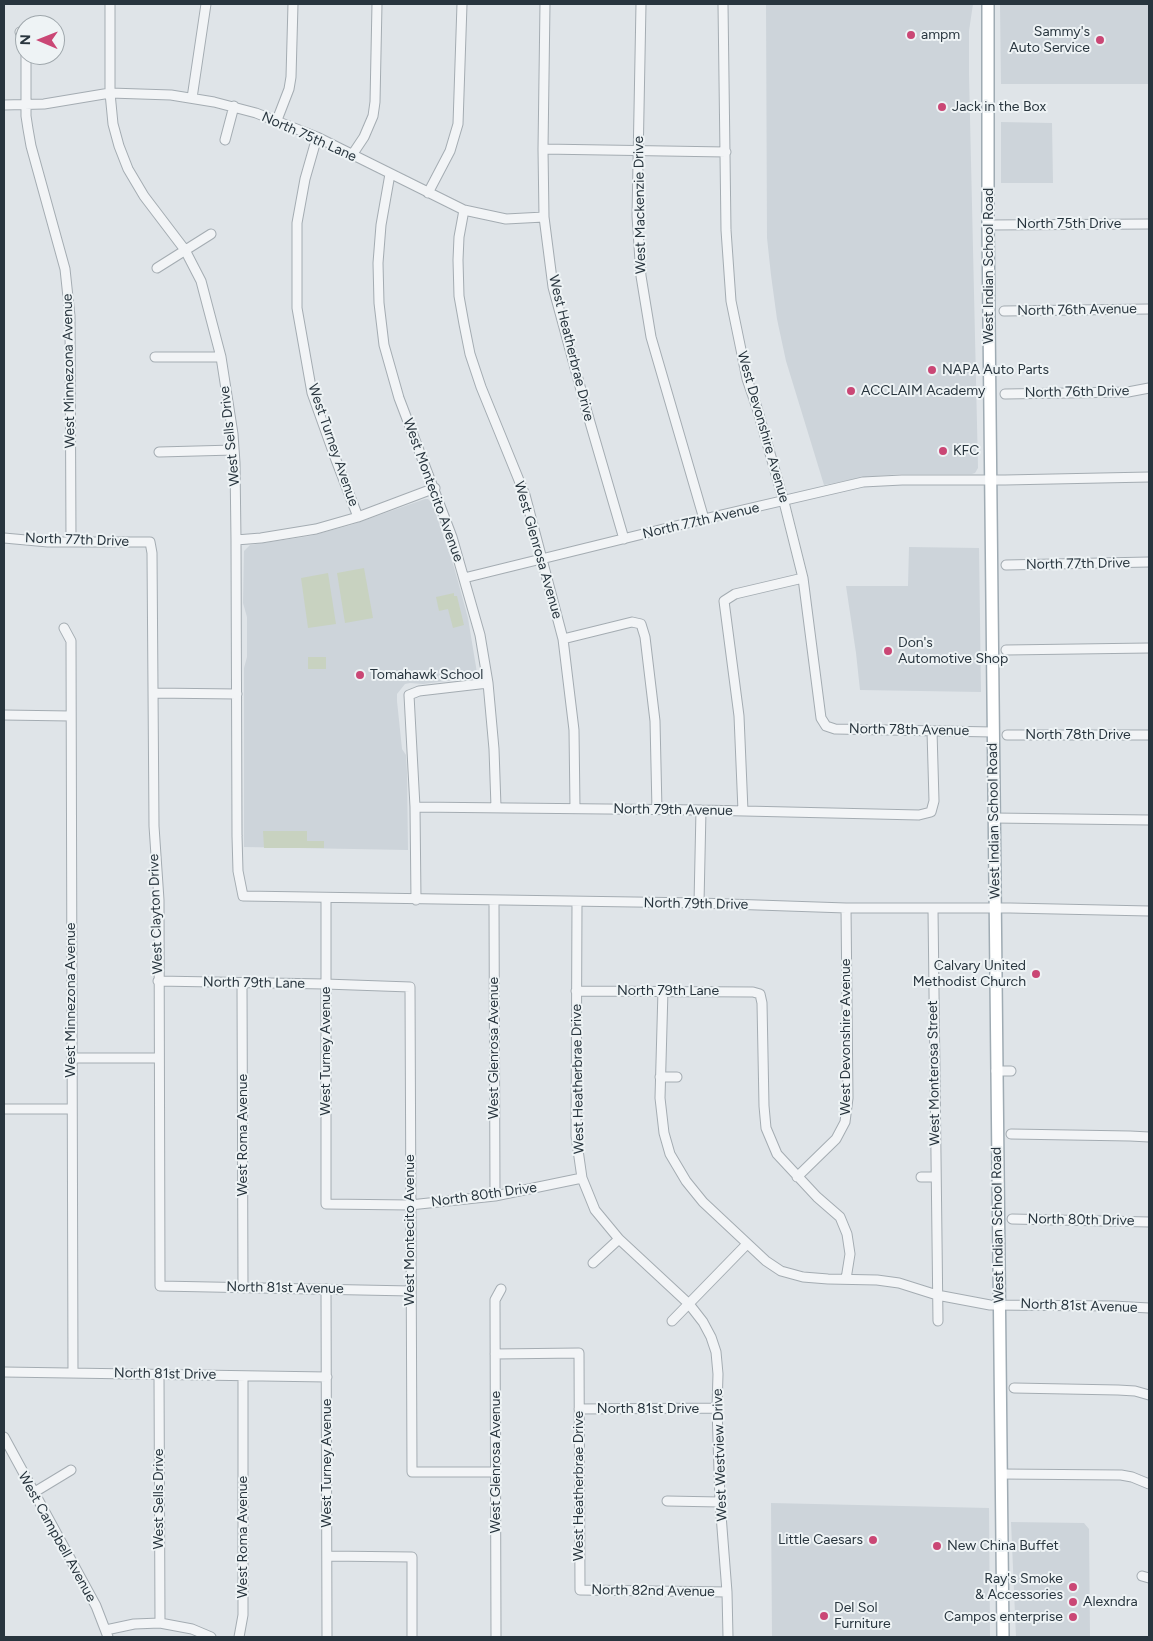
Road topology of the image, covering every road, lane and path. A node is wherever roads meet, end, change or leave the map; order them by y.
1 (110, 4) edge
2 (206, 4) edge
3 (293, 4) edge
4 (378, 4) edge
5 (462, 4) edge
6 (545, 4) edge
7 (640, 4) edge
8 (723, 4) edge
9 (988, 4) edge
10 (26, 65) edge
11 (110, 93) junction
12 (192, 98) junction
13 (4, 105) edge
14 (26, 105) junction
15 (234, 106) junction
16 (277, 120) junction
17 (317, 137) junction
18 (225, 140) dead end
19 (543, 149) junction
20 (637, 151) junction
21 (726, 152) junction
22 (352, 156) junction
23 (390, 174) junction
24 (428, 193) junction
25 (464, 210) junction
26 (544, 218) junction
27 (1149, 224) edge
28 (988, 225) junction
29 (211, 234) dead end
30 (186, 250) junction
31 (157, 268) dead end
32 (1149, 308) edge
33 (1004, 310) dead end
34 (155, 357) dead end
35 (221, 357) junction
36 (1149, 388) edge
37 (1004, 394) dead end
38 (234, 450) junction
39 (159, 452) dead end
40 (1149, 477) edge
41 (991, 480) junction
42 (435, 488) junction
43 (784, 502) junction
44 (358, 516) junction
45 (704, 519) junction
46 (4, 538) edge
47 (624, 539) junction
48 (236, 540) junction
49 (71, 541) junction
50 (150, 542) joint
51 (543, 559) junction
52 (1149, 562) edge
53 (1006, 565) dead end
54 (464, 578) junction
55 (803, 578) junction
56 (64, 628) dead end
57 (563, 639) junction
58 (1149, 648) edge
59 (1006, 650) dead end
60 (488, 682) junction
61 (153, 693) junction
62 (237, 694) junction
63 (4, 715) edge
64 (70, 716) junction
65 (826, 726) joint
66 (932, 731) junction
67 (993, 732) junction
68 (1007, 735) dead end
69 (1149, 735) edge
70 (415, 807) junction
71 (496, 807) junction
72 (575, 808) junction
73 (658, 810) junction
74 (701, 810) junction
75 (743, 811) junction
76 (994, 818) junction
77 (1149, 820) edge
78 (243, 896) joint
79 (326, 898) junction
80 (416, 900) junction
81 (494, 901) junction
82 (577, 902) junction
83 (699, 903) junction
84 (846, 908) junction
85 (933, 908) junction
86 (995, 908) junction
87 (1149, 911) edge
88 (158, 981) junction
89 (242, 983) junction
90 (325, 984) junction
91 (410, 987) joint
92 (663, 990) junction
93 (576, 991) junction
94 (72, 1058) junction
95 (158, 1058) junction
96 (996, 1071) junction
97 (1011, 1071) dead end
98 (660, 1077) junction
99 (677, 1077) dead end
100 (4, 1109) edge
101 (72, 1109) junction
102 (1011, 1134) dead end
103 (1149, 1137) edge
104 (797, 1176) junction
105 (922, 1177) dead end
106 (935, 1177) junction
107 (582, 1178) junction
108 (495, 1196) junction
109 (326, 1204) joint
110 (410, 1205) junction
111 (1012, 1219) dead end
112 (1149, 1222) edge
113 (619, 1239) junction
114 (747, 1244) junction
115 (594, 1263) dead end
116 (846, 1279) junction
117 (160, 1286) joint
118 (243, 1288) junction
119 (326, 1289) junction
120 (501, 1289) dead end
121 (411, 1291) junction
122 (937, 1295) junction
123 (689, 1304) junction
124 (999, 1306) junction
125 (1149, 1308) edge
126 (938, 1321) dead end
127 (672, 1322) dead end
128 (495, 1354) junction
129 (4, 1372) edge
130 (73, 1373) junction
131 (159, 1374) junction
132 (242, 1376) junction
133 (327, 1377) junction
134 (1014, 1388) dead end
135 (1149, 1395) edge
136 (717, 1408) junction
137 (579, 1409) junction
138 (4, 1438) edge
139 (71, 1470) dead end
140 (496, 1472) junction
141 (1001, 1474) junction
142 (1149, 1484) edge
143 (33, 1493) junction
144 (667, 1501) dead end
145 (720, 1502) junction
146 (327, 1556) junction
147 (580, 1590) joint
148 (727, 1592) junction
149 (160, 1623) junction
150 (107, 1634) edge
151 (211, 1637) edge
152 (239, 1637) edge
153 (327, 1637) edge
154 (412, 1637) edge
155 (496, 1637) edge
156 (728, 1637) edge
157 (1003, 1637) edge

1 - 11 street, West Sells Drive
2 - 12 street
3 - 16 street
4 - 22 street
5 - 24 street
6 - 19 street, West Heatherbrae Drive
7 - 20 street, West Mackenzie Drive
8 - 21 street, West Devonshire Avenue
9 - 28 main road, West Indian School Road
10 - 14 street, West Minnezona Avenue
11 - 12 street, North 75th Lane
11 - 14 street, North 75th Lane
11 - 30 street, West Sells Drive
12 - 15 street, North 75th Lane
13 - 14 street, North 75th Lane
14 - 49 street, West Minnezona Avenue
15 - 16 street, North 75th Lane
15 - 18 street
16 - 17 street, North 75th Lane
17 - 22 street, North 75th Lane
17 - 44 street, West Turney Avenue
19 - 20 street
19 - 26 street, West Heatherbrae Drive
20 - 21 street
20 - 45 street, West Mackenzie Drive
21 - 43 street, West Devonshire Avenue
22 - 23 street, North 75th Lane
23 - 24 street, North 75th Lane
23 - 42 street, West Montecito Avenue
24 - 25 street, North 75th Lane
25 - 26 street, North 75th Lane
25 - 51 street, West Glenrosa Avenue
26 - 47 street, West Heatherbrae Drive
27 - 28 street, North 75th Drive
28 - 41 main road, West Indian School Road
29 - 30 street
30 - 31 street
30 - 35 street, West Sells Drive
32 - 33 street, North 76th Avenue
34 - 35 street
35 - 38 street, West Sells Drive
36 - 37 street, North 76th Drive
38 - 39 street
38 - 48 street, West Sells Drive
40 - 41 street, North 77th Avenue
41 - 43 street, North 77th Avenue
41 - 67 main road, West Indian School Road
42 - 44 street
42 - 54 street, West Montecito Avenue
43 - 45 street, North 77th Avenue
43 - 55 street, West Devonshire Avenue
44 - 48 street
45 - 47 street, North 77th Avenue
46 - 49 street, North 77th Drive
47 - 51 street, North 77th Avenue
48 - 62 street, West Sells Drive
49 - 50 street, North 77th Drive
50 - 61 street, West Clayton Drive
51 - 54 street, North 77th Avenue
51 - 57 street, West Glenrosa Avenue
52 - 53 street, North 77th Drive
54 - 60 street, West Montecito Avenue
55 - 65 street, West Devonshire Avenue
55 - 75 street
56 - 64 street, West Minnezona Avenue
57 - 72 street, West Glenrosa Avenue
57 - 73 street
58 - 59 street
60 - 70 street
60 - 71 street, West Montecito Avenue
61 - 62 street
61 - 88 street, West Clayton Drive
62 - 78 street, West Sells Drive
63 - 64 street
64 - 94 street, West Minnezona Avenue
65 - 66 street, North 78th Avenue
66 - 67 street, North 78th Avenue
66 - 75 street, North 79th Avenue
67 - 76 main road, West Indian School Road
68 - 69 street, North 78th Drive
70 - 71 street, North 79th Avenue
70 - 80 street
71 - 72 street, North 79th Avenue
72 - 73 street, North 79th Avenue
73 - 74 street, North 79th Avenue
74 - 75 street, North 79th Avenue
74 - 83 street
76 - 77 street
76 - 86 main road, West Indian School Road
78 - 79 street, North 79th Drive
79 - 80 street, North 79th Drive
79 - 90 street, West Turney Avenue
80 - 81 street, North 79th Drive
81 - 82 street, North 79th Drive
81 - 108 street, West Glenrosa Avenue
82 - 83 street, North 79th Drive
82 - 93 street, West Heatherbrae Drive
83 - 84 street, North 79th Drive
84 - 85 street, North 79th Drive
84 - 104 street, West Devonshire Avenue
85 - 86 street, North 79th Drive
85 - 106 street, West Monterosa Street
86 - 87 street, North 79th Drive
86 - 96 main road, West Indian School Road
88 - 89 street, North 79th Lane
88 - 95 street, West Clayton Drive
89 - 90 street, North 79th Lane
89 - 118 street, West Roma Avenue
90 - 91 street, North 79th Lane
90 - 109 street, West Turney Avenue
91 - 110 street, West Montecito Avenue
92 - 93 street, North 79th Lane
92 - 98 street
92 - 104 street, North 79th Lane
93 - 107 street, West Heatherbrae Drive
94 - 95 street
94 - 101 street, West Minnezona Avenue
95 - 117 street, West Clayton Drive
96 - 97 street
96 - 124 main road, West Indian School Road
98 - 99 street
98 - 114 street
100 - 101 street
101 - 130 street, West Minnezona Avenue
102 - 103 street
104 - 116 street
105 - 106 street
106 - 122 street, West Monterosa Street
107 - 108 street, North 80th Drive
107 - 113 street, West Heatherbrae Drive
108 - 110 street, North 80th Drive
109 - 110 street, North 80th Drive
110 - 121 street, West Montecito Avenue
111 - 112 street, North 80th Drive
113 - 115 street
113 - 123 street, West Heatherbrae Drive
114 - 116 street, North 81st Avenue
114 - 123 street
116 - 122 street, North 81st Avenue
117 - 118 street, North 81st Avenue
118 - 119 street, North 81st Avenue
119 - 121 street, North 81st Avenue
119 - 133 street, West Turney Avenue
120 - 128 street, West Glenrosa Avenue
121 - 140 street, West Montecito Avenue
122 - 124 street, North 81st Avenue
122 - 126 street, West Monterosa Street
123 - 127 street
123 - 136 street, West Westview Drive
124 - 125 street, North 81st Avenue
124 - 141 main road, West Indian School Road
128 - 137 street, West Heatherbrae Drive
128 - 140 street, West Glenrosa Avenue
129 - 130 street, North 81st Drive
130 - 131 street, North 81st Drive
131 - 132 street, North 81st Drive
131 - 149 street, West Sells Drive
132 - 133 street, North 81st Drive
132 - 152 street, West Roma Avenue
133 - 146 street, West Turney Avenue
134 - 135 street
136 - 137 street, North 81st Drive
136 - 145 street, West Westview Drive
137 - 147 street, West Heatherbrae Drive
138 - 143 street, West Campbell Avenue
139 - 143 street
140 - 155 street, West Glenrosa Avenue
141 - 142 street
141 - 157 main road, West Indian School Road
143 - 150 street, West Campbell Avenue
144 - 145 street
145 - 148 street, West Westview Drive
146 - 153 street, West Turney Avenue
146 - 154 street
147 - 148 street, North 82nd Avenue
148 - 156 street, West Westview Drive
149 - 150 street
149 - 151 street

